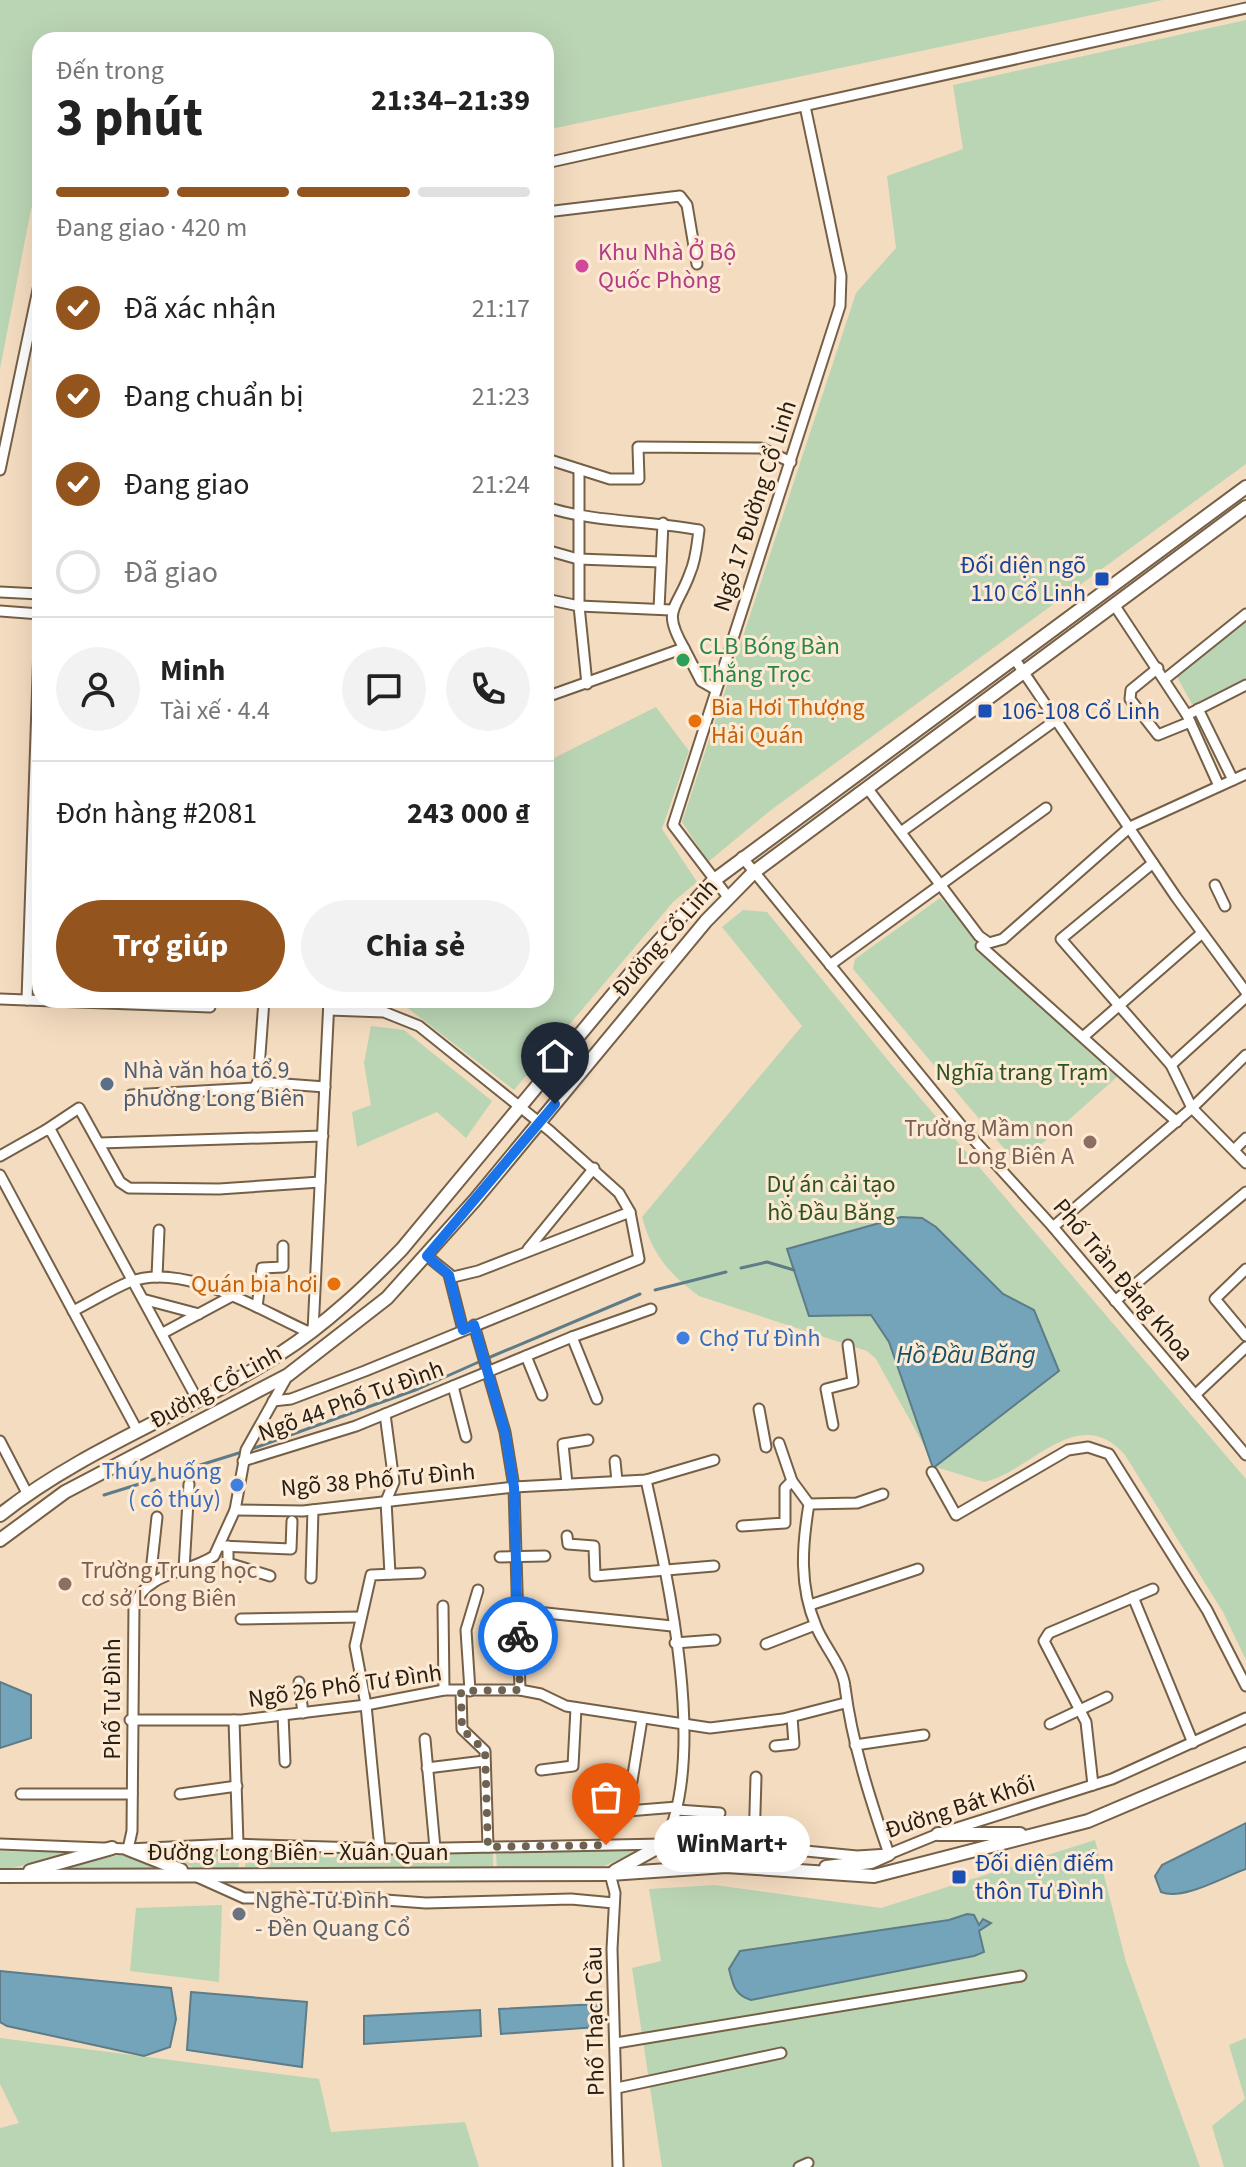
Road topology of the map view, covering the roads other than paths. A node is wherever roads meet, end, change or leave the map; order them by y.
1 (1246, 8) edge
2 (805, 106) junction
3 (554, 161) edge
4 (554, 211) edge
5 (697, 264) dead end
6 (32, 318) edge
7 (554, 461) edge
8 (791, 462) junction
9 (0, 470) edge
10 (579, 470) junction
11 (1246, 487) edge
12 (554, 510) edge
13 (1243, 515) edge
14 (578, 517) junction
15 (663, 523) junction
16 (554, 552) edge
17 (578, 559) junction
18 (661, 562) junction
19 (0, 592) edge
20 (32, 594) edge
21 (554, 601) edge
22 (579, 606) junction
23 (1115, 606) junction
24 (659, 609) junction
25 (671, 610) junction
26 (0, 611) edge
27 (32, 614) edge
28 (1246, 614) edge
29 (684, 648) junction
30 (1014, 658) junction
31 (1158, 668) junction
32 (1024, 674) junction
33 (1165, 679) junction
34 (587, 684) junction
35 (1246, 685) edge
36 (715, 689) junction
37 (554, 694) edge
38 (1198, 709) junction
39 (1188, 719) junction
40 (1056, 720) junction
41 (1245, 776) edge
42 (1233, 780) junction
43 (1219, 786) junction
44 (868, 789) junction
45 (1046, 808) dead end
46 (1130, 827) junction
47 (901, 832) junction
48 (32, 852) edge
49 (742, 857) junction
50 (1153, 863) junction
51 (754, 872) junction
52 (713, 881) junction
53 (940, 885) junction
54 (1215, 885) dead end
55 (728, 897) junction
56 (1225, 906) dead end
57 (1202, 933) junction
58 (981, 946) dead end
59 (830, 965) junction
60 (1246, 995) edge
61 (0, 999) edge
62 (27, 1000) junction
63 (32, 1000) edge
64 (1118, 1005) junction
65 (263, 1008) edge
66 (329, 1008) edge
67 (353, 1008) edge
68 (1083, 1037) junction
69 (1246, 1055) edge
70 (1171, 1065) junction
71 (258, 1082) junction
72 (325, 1087) junction
73 (131, 1095) dead end
74 (521, 1107) junction
75 (1192, 1108) junction
76 (540, 1122) junction
77 (1177, 1122) junction
78 (46, 1130) junction
79 (323, 1136) junction
80 (1246, 1138) edge
81 (100, 1143) junction
82 (1234, 1150) junction
83 (0, 1156) edge
84 (1246, 1163) edge
85 (594, 1168) junction
86 (0, 1175) edge
87 (320, 1182) junction
88 (1246, 1192) edge
89 (630, 1212) junction
90 (1053, 1227) junction
91 (159, 1230) dead end
92 (283, 1246) dead end
93 (528, 1250) junction
94 (427, 1256) junction
95 (1246, 1269) edge
96 (449, 1275) junction
97 (157, 1277) junction
98 (136, 1281) junction
99 (232, 1296) junction
100 (146, 1300) junction
101 (1115, 1301) junction
102 (257, 1307) junction
103 (651, 1309) dead end
104 (73, 1311) junction
105 (199, 1314) junction
106 (474, 1325) junction
107 (463, 1330) junction
108 (312, 1332) junction
109 (163, 1333) junction
110 (1246, 1336) edge
111 (572, 1337) junction
112 (848, 1345) dead end
113 (1246, 1347) edge
114 (526, 1356) junction
115 (487, 1368) junction
116 (288, 1375) junction
117 (453, 1386) junction
118 (542, 1395) dead end
119 (1195, 1395) junction
120 (197, 1399) junction
121 (597, 1399) dead end
122 (273, 1401) junction
123 (759, 1409) dead end
124 (385, 1414) junction
125 (833, 1425) dead end
126 (137, 1430) junction
127 (466, 1437) dead end
128 (588, 1440) dead end
129 (0, 1441) edge
130 (779, 1443) dead end
131 (766, 1447) dead end
132 (1246, 1455) edge
133 (244, 1456) junction
134 (78, 1460) junction
135 (714, 1460) dead end
136 (615, 1461) dead end
137 (932, 1472) dead end
138 (88, 1479) junction
139 (646, 1480) junction
140 (617, 1481) junction
141 (792, 1481) junction
142 (189, 1484) dead end
143 (567, 1484) junction
144 (514, 1487) junction
145 (27, 1493) junction
146 (883, 1494) dead end
147 (386, 1501) junction
148 (809, 1504) junction
149 (235, 1510) junction
150 (313, 1510) junction
151 (0, 1515) edge
152 (157, 1517) dead end
153 (292, 1521) dead end
154 (742, 1526) dead end
155 (567, 1536) dead end
156 (0, 1540) edge
157 (224, 1546) junction
158 (515, 1555) junction
159 (545, 1556) dead end
160 (500, 1557) dead end
161 (714, 1566) dead end
162 (184, 1569) junction
163 (918, 1569) dead end
164 (666, 1571) junction
165 (420, 1573) dead end
166 (390, 1574) junction
167 (270, 1576) dead end
168 (311, 1578) dead end
169 (150, 1581) junction
170 (1153, 1589) dead end
171 (478, 1590) dead end
172 (1133, 1597) junction
173 (810, 1605) junction
174 (443, 1606) dead end
175 (517, 1610) junction
176 (361, 1617) junction
177 (241, 1619) dead end
178 (815, 1625) junction
179 (672, 1626) junction
180 (715, 1640) dead end
181 (675, 1643) junction
182 (766, 1644) dead end
183 (299, 1682) dead end
184 (1246, 1686) edge
185 (444, 1690) junction
186 (520, 1690) junction
187 (466, 1691) junction
188 (1107, 1697) dead end
189 (845, 1703) junction
190 (366, 1705) junction
191 (576, 1708) junction
192 (1079, 1710) junction
193 (303, 1713) junction
194 (283, 1715) junction
195 (792, 1717) junction
196 (1246, 1718) edge
197 (642, 1719) junction
198 (130, 1720) junction
199 (234, 1720) junction
200 (1050, 1724) dead end
201 (685, 1727) junction
202 (924, 1735) dead end
203 (425, 1739) dead end
204 (1193, 1743) junction
205 (855, 1745) junction
206 (775, 1746) dead end
207 (1246, 1754) edge
208 (484, 1761) junction
209 (285, 1762) dead end
210 (427, 1768) junction
211 (541, 1770) dead end
212 (756, 1777) dead end
213 (632, 1781) dead end
214 (1093, 1785) junction
215 (237, 1786) junction
216 (21, 1794) dead end
217 (132, 1794) junction
218 (180, 1794) dead end
219 (677, 1808) junction
220 (720, 1813) dead end
221 (590, 1814) dead end
222 (1051, 1830) junction
223 (938, 1834) junction
224 (0, 1844) edge
225 (238, 1844) junction
226 (664, 1844) junction
227 (754, 1846) junction
228 (488, 1847) junction
229 (112, 1848) junction
230 (435, 1848) junction
231 (128, 1849) junction
232 (380, 1849) junction
233 (889, 1854) junction
234 (791, 1869) junction
235 (187, 1873) junction
236 (610, 1874) junction
237 (5, 1876) edge
238 (614, 1903) junction
239 (1021, 1976) dead end
240 (616, 2043) junction
241 (781, 2053) dead end
242 (617, 2088) junction
243 (618, 2167) edge

1 - 2 street
2 - 3 street
2 - 8 street, Ngõ 17 Đường Cổ Linh
4 - 5 street
6 - 9 street
7 - 10 street
8 - 10 street
8 - 36 street, Ngõ 17 Đường Cổ Linh
10 - 14 street
11 - 30 main road, Đường Cổ Linh
12 - 14 street
13 - 23 main road, Đường Cổ Linh
14 - 15 street
14 - 17 street
15 - 18 street
15 - 25 street
16 - 17 street
17 - 18 street
17 - 22 street
18 - 24 street
19 - 20 street
21 - 22 street
22 - 24 street
22 - 34 street
23 - 31 street
23 - 32 main road, Đường Cổ Linh
24 - 25 street
25 - 29 street
26 - 27 street
28 - 33 street
29 - 34 street
29 - 36 street
30 - 32 street
30 - 49 main road, Đường Cổ Linh
31 - 33 street
31 - 39 street
32 - 40 street
32 - 44 main road, Đường Cổ Linh
33 - 39 street
34 - 37 street
35 - 38 street
36 - 52 street, Ngõ 17 Đường Cổ Linh
38 - 39 street
38 - 42 street
39 - 43 street
40 - 46 street
40 - 47 street
41 - 42 street
42 - 43 street
43 - 46 street
44 - 47 street
44 - 51 main road, Đường Cổ Linh
45 - 53 street
46 - 50 street
46 - 53 street
47 - 53 street
48 - 62 street
49 - 51 street, Phố Trần Đăng Khoa
49 - 52 main road, Đường Cổ Linh
50 - 57 street
50 - 64 street
51 - 55 main road, Đường Cổ Linh
51 - 59 street, Phố Trần Đăng Khoa
52 - 55 street, Ngõ 17 Đường Cổ Linh
52 - 74 main road, Đường Cổ Linh
53 - 59 street
54 - 56 street
55 - 76 main road, Đường Cổ Linh
57 - 60 street
57 - 64 street
58 - 68 street
59 - 90 street, Phố Trần Đăng Khoa
60 - 70 street
61 - 62 street
62 - 63 street
64 - 68 street
64 - 70 street
65 - 71 street
66 - 72 street
67 - 74 street
68 - 77 street
69 - 75 street
70 - 75 street
71 - 72 street
71 - 73 street
72 - 79 street
74 - 76 street
74 - 108 main road, Đường Cổ Linh
75 - 77 street
75 - 82 street
76 - 85 street
76 - 94 main road, Đường Cổ Linh
77 - 90 street
78 - 81 street
78 - 83 street
78 - 98 street
79 - 81 street
79 - 87 street
80 - 82 street
81 - 87 street
82 - 84 street
85 - 89 street
85 - 93 street
86 - 104 street
87 - 108 street
88 - 101 street
89 - 93 street
89 - 106 street
90 - 101 street, Phố Trần Đăng Khoa
91 - 97 street
92 - 102 street
93 - 96 street
94 - 96 street
94 - 116 main road, Đường Cổ Linh
95 - 110 street
96 - 107 street
97 - 98 street
97 - 99 street
98 - 100 street
98 - 104 street
99 - 102 street
99 - 105 street
100 - 105 street
100 - 109 street
101 - 119 street, Phố Trần Đăng Khoa
102 - 108 street
103 - 111 street, Ngõ 44 Phố Tư Đình
104 - 126 street
105 - 109 street
106 - 107 street
106 - 115 street
107 - 122 street
108 - 120 main road, Đường Cổ Linh
109 - 120 street
111 - 114 street, Ngõ 44 Phố Tư Đình
111 - 121 street
112 - 125 street
113 - 119 street
114 - 115 street, Ngõ 44 Phố Tư Đình
114 - 118 street
115 - 117 street, Ngõ 44 Phố Tư Đình
115 - 144 street
116 - 122 street
116 - 138 main road, Đường Cổ Linh
117 - 124 street, Ngõ 44 Phố Tư Đình
117 - 127 street
119 - 132 street, Phố Trần Đăng Khoa
120 - 126 main road, Đường Cổ Linh
122 - 133 street
123 - 131 street
124 - 133 street, Ngõ 44 Phố Tư Đình
124 - 147 street
126 - 134 main road, Đường Cổ Linh
128 - 143 street
129 - 145 street
130 - 141 street
133 - 149 street
134 - 138 main road
134 - 145 main road, Đường Cổ Linh
135 - 139 street, Ngõ 38 Phố Tư Đình
136 - 140 street
137 - 184 street
138 - 156 main road, Đường Cổ Linh
139 - 140 street, Ngõ 38 Phố Tư Đình
139 - 164 street
140 - 143 street, Ngõ 38 Phố Tư Đình
141 - 148 street
141 - 154 street
142 - 162 street
143 - 144 street, Ngõ 38 Phố Tư Đình
144 - 147 street, Ngõ 38 Phố Tư Đình
144 - 158 street
145 - 151 main road, Đường Cổ Linh
146 - 148 street
147 - 150 street, Ngõ 38 Phố Tư Đình
147 - 166 street
148 - 173 street
149 - 150 street, Ngõ 38 Phố Tư Đình
149 - 157 street
150 - 168 street
152 - 169 street, Phố Tư Đình
153 - 157 street
155 - 164 street
157 - 162 street
157 - 167 street
158 - 159 street
158 - 160 street
158 - 175 street
161 - 164 street
162 - 169 street
163 - 173 street
164 - 179 street
165 - 166 street
166 - 176 street
169 - 198 street, Phố Tư Đình
170 - 172 street
171 - 187 street
172 - 192 street
172 - 204 street
173 - 178 street
174 - 185 street
175 - 179 street
175 - 186 street
176 - 177 street
176 - 190 street
178 - 182 street
178 - 189 street
179 - 181 street
180 - 181 street
181 - 201 street
183 - 193 street
185 - 187 street, Ngõ 26 Phố Tư Đình
185 - 190 street, Ngõ 26 Phố Tư Đình
186 - 187 street, Ngõ 26 Phố Tư Đình
186 - 191 street, Ngõ 26 Phố Tư Đình
187 - 208 street
188 - 192 street
189 - 195 street, Ngõ 26 Phố Tư Đình
189 - 205 street
190 - 193 street, Ngõ 26 Phố Tư Đình
190 - 232 street
191 - 197 street, Ngõ 26 Phố Tư Đình
191 - 211 street
192 - 200 street
192 - 214 street
193 - 194 street, Ngõ 26 Phố Tư Đình
194 - 199 street, Ngõ 26 Phố Tư Đình
194 - 209 street
195 - 201 street, Ngõ 26 Phố Tư Đình
195 - 206 street
196 - 204 street, Đường Bát Khối
197 - 201 street, Ngõ 26 Phố Tư Đình
197 - 213 street
198 - 199 street, Ngõ 26 Phố Tư Đình
198 - 217 street, Phố Tư Đình
199 - 215 street
201 - 219 street
202 - 205 street
203 - 210 street
204 - 214 street, Đường Bát Khối
205 - 233 street
207 - 222 main road, Đường Long Biên – Xuân Quan
208 - 210 street
208 - 228 street
210 - 230 street
212 - 227 street
214 - 223 street, Đường Bát Khối
215 - 218 street
215 - 225 street
216 - 217 street
217 - 231 street, Phố Tư Đình
219 - 220 street
219 - 221 street
219 - 226 street
222 - 223 main road
222 - 234 main road, Đường Long Biên – Xuân Quan
223 - 233 street, Đường Bát Khối
224 - 229 street, Đường Bát Khối
225 - 231 street, Đường Bát Khối
225 - 232 street, Đường Bát Khối
226 - 227 street, Đường Bát Khối
226 - 228 street, Đường Bát Khối
226 - 236 main road
227 - 233 street, Đường Bát Khối
228 - 230 street, Đường Bát Khối
229 - 231 street, Đường Bát Khối
229 - 237 main road
230 - 232 street, Đường Bát Khối
231 - 235 main road
233 - 234 main road
234 - 236 main road, Đường Long Biên – Xuân Quan
235 - 236 main road, Đường Long Biên – Xuân Quan
235 - 237 main road, Đường Long Biên – Xuân Quan
235 - 238 street
236 - 238 street, Phố Thạch Cầu
238 - 240 street, Phố Thạch Cầu
239 - 240 street
240 - 242 street, Phố Thạch Cầu
241 - 242 street
242 - 243 street, Phố Thạch Cầu

